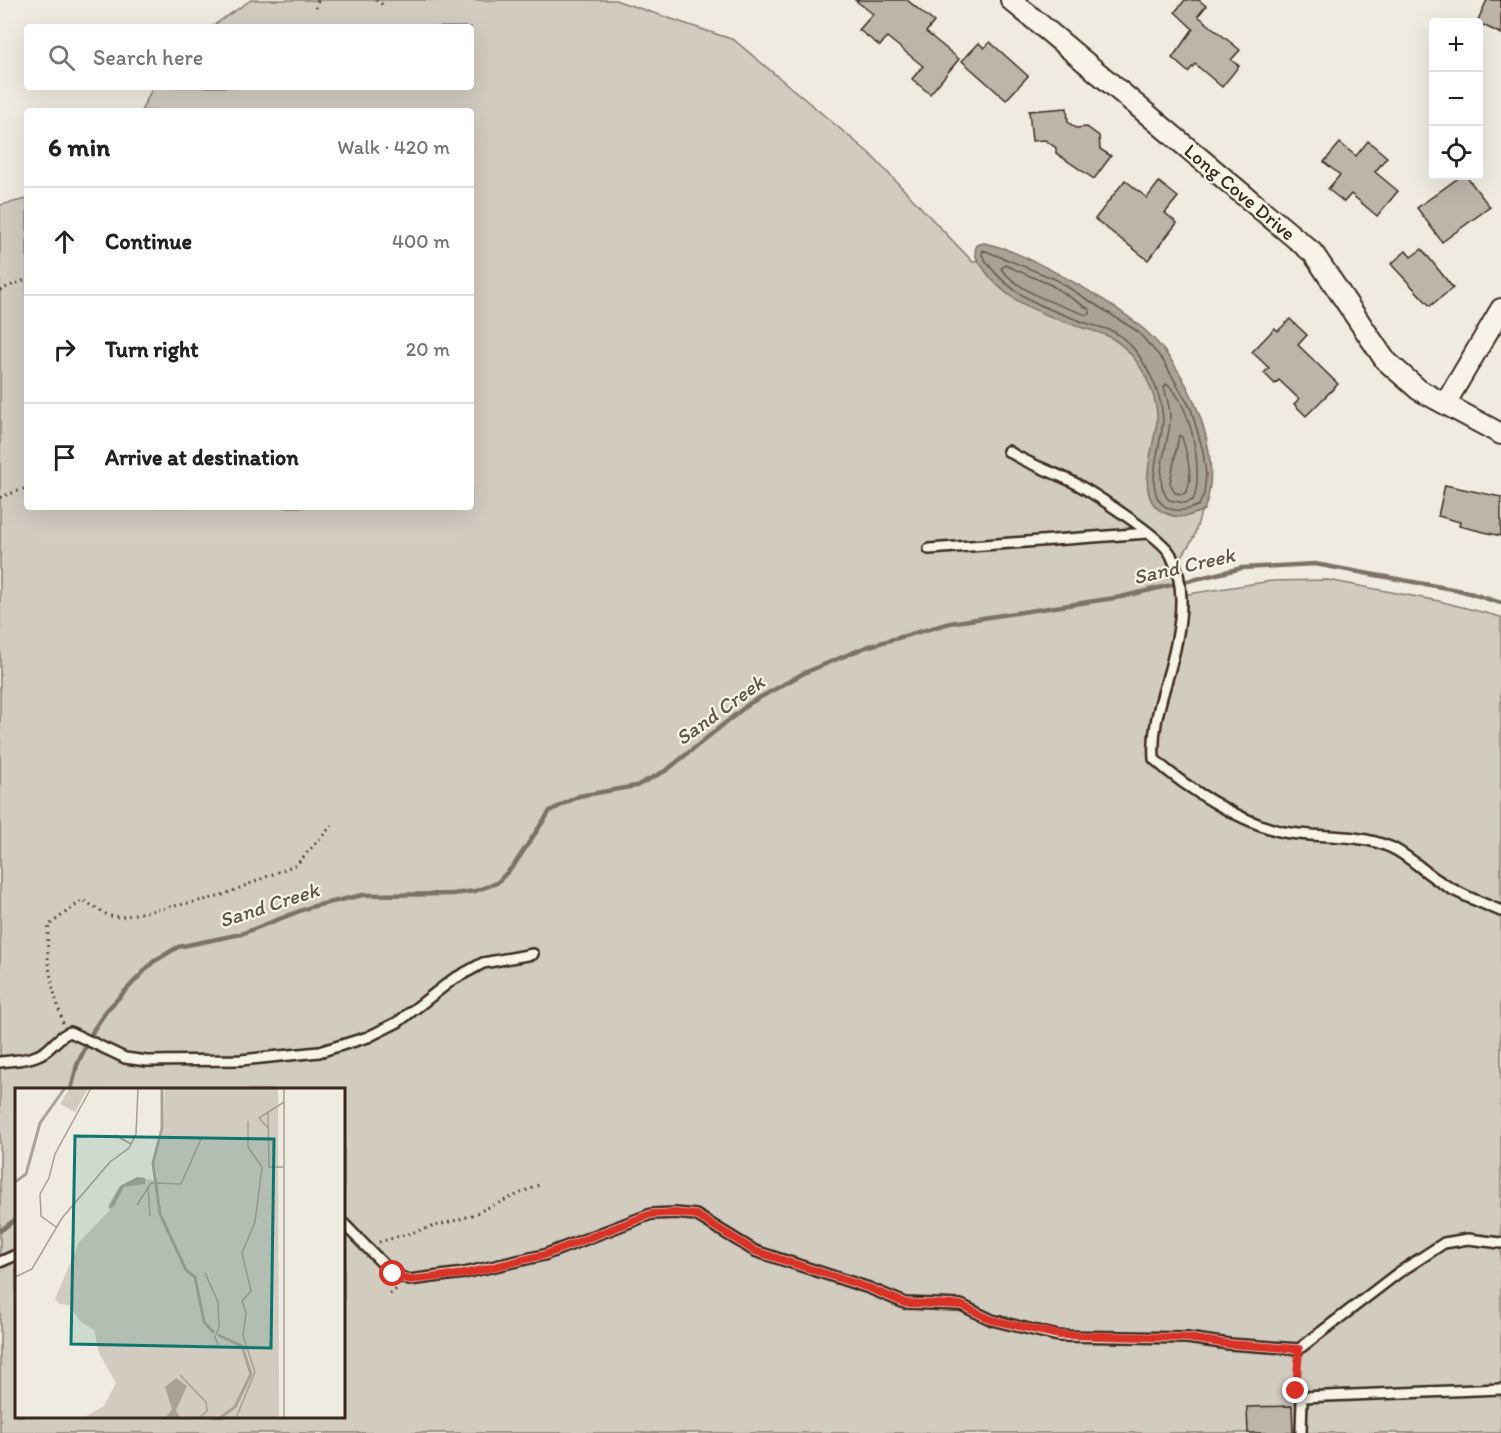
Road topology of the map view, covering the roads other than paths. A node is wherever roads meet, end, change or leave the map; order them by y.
1 (1011, 0) edge
2 (1501, 309) edge
3 (1445, 404) junction
4 (1501, 434) edge
5 (1008, 451) dead end
6 (1149, 533) junction
7 (929, 549) dead end
8 (1501, 910) edge
9 (533, 954) dead end
10 (0, 1062) edge
11 (345, 1225) edge
12 (1501, 1243) edge
13 (15, 1255) edge
14 (0, 1262) edge
15 (1501, 1389) edge
16 (1301, 1433) edge

1 - 3 street, Long Cove Drive
2 - 3 street
3 - 4 street, Long Cove Drive
5 - 6 lane
6 - 7 lane
6 - 8 lane
9 - 10 lane
11 - 12 lane
13 - 14 lane
15 - 16 lane

